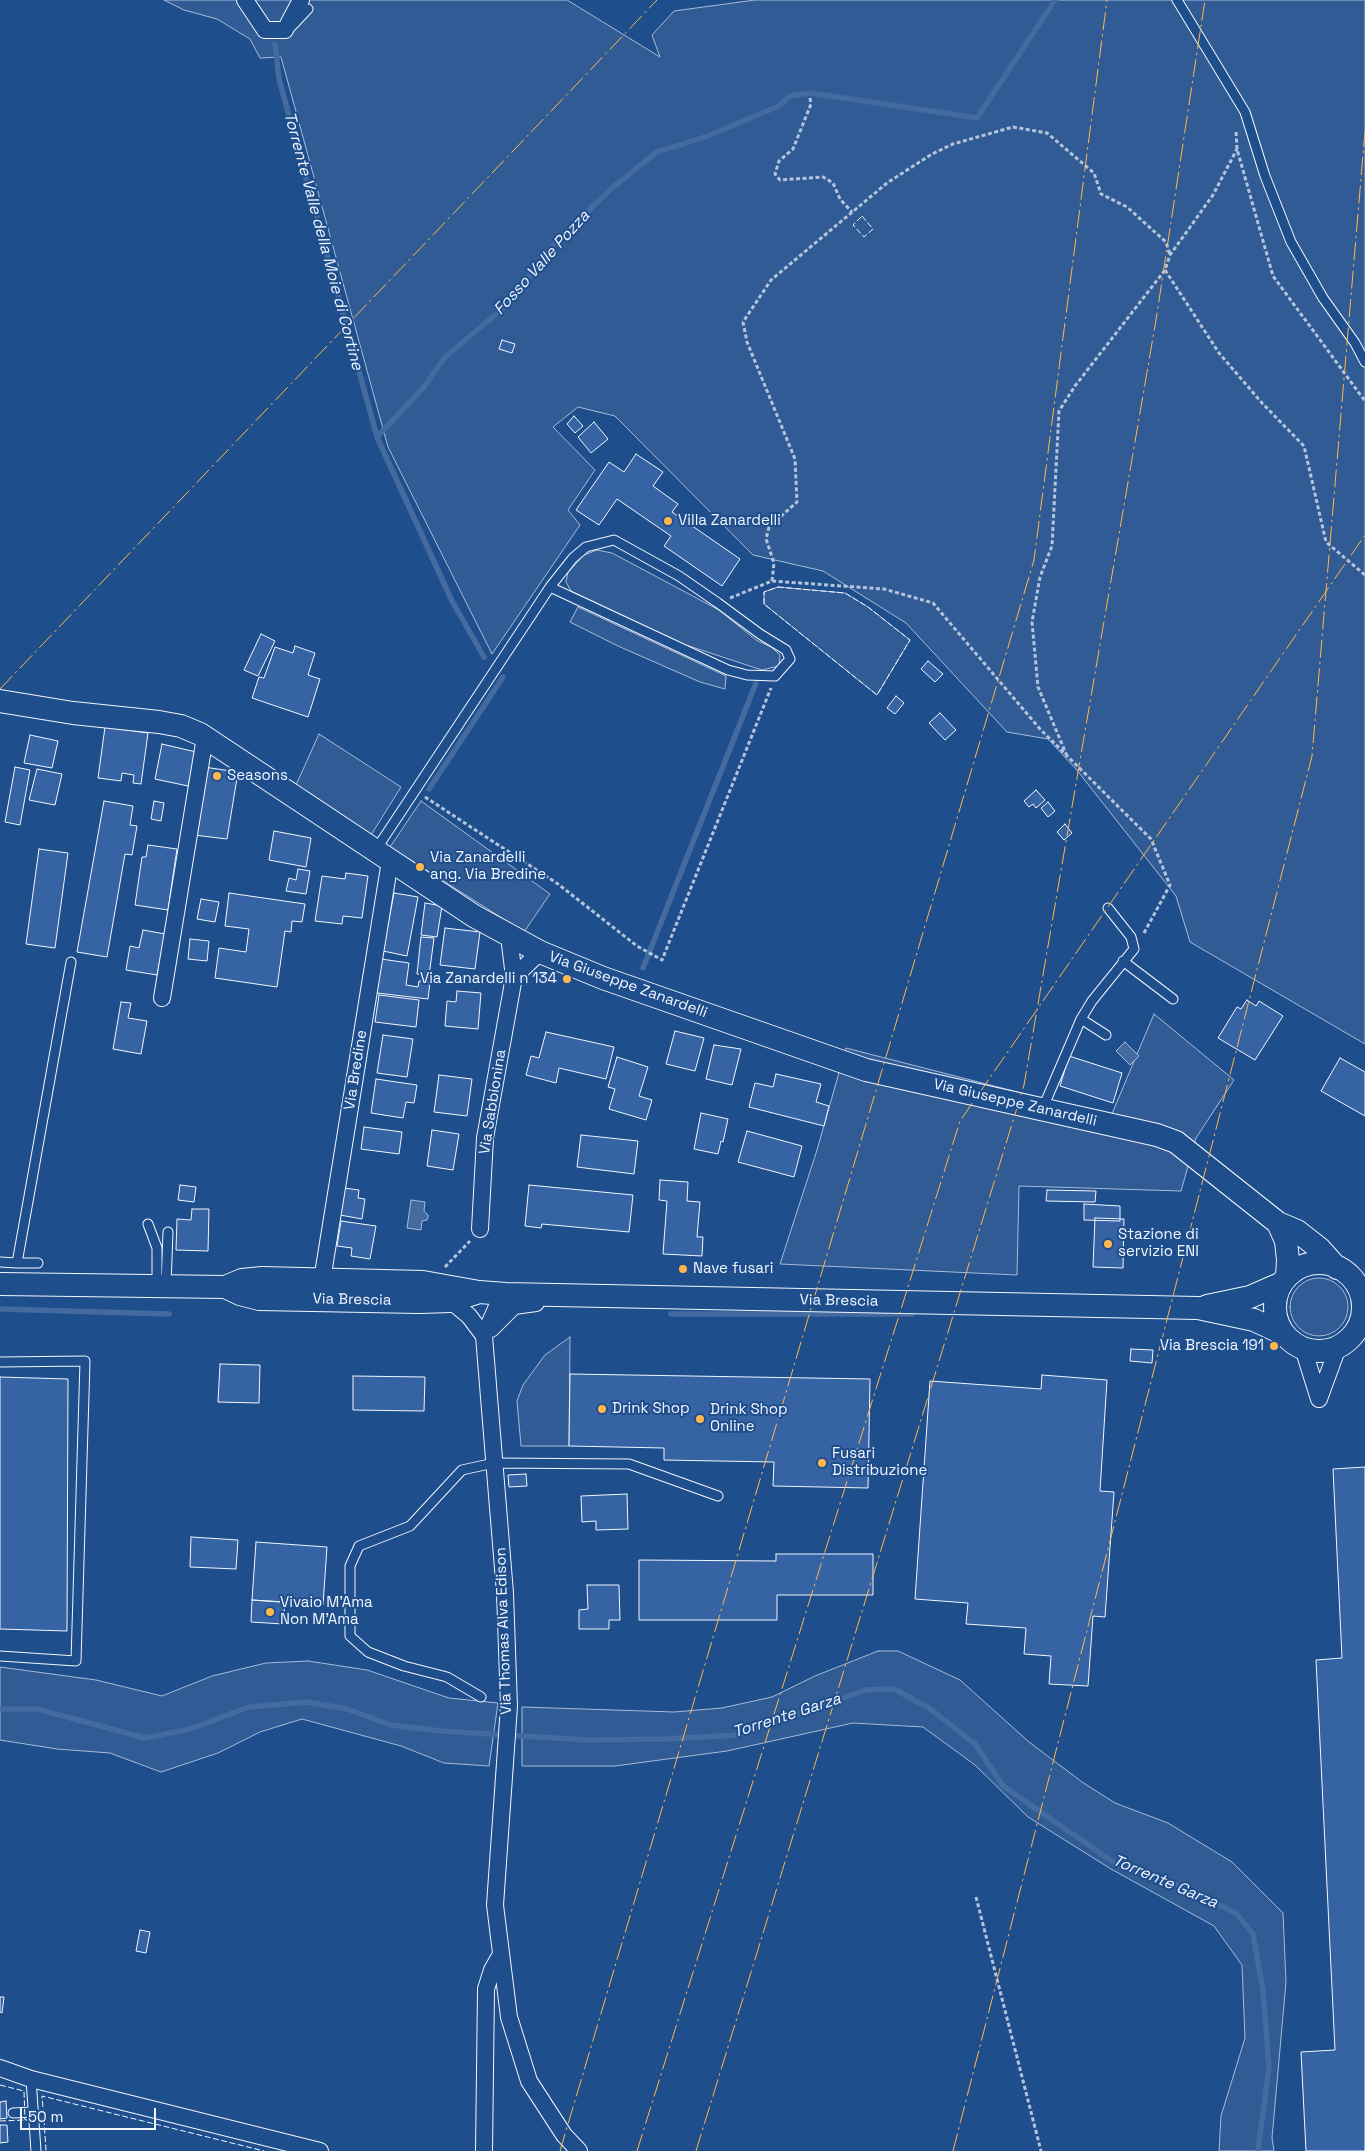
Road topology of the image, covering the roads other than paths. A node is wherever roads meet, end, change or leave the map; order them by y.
1 (245, 0) edge
2 (1177, 0) edge
3 (305, 4) edge
4 (1365, 362) edge
5 (550, 587) junction
6 (0, 701) edge
7 (205, 737) junction
8 (382, 856) junction
9 (1108, 908) dead end
10 (509, 936) junction
11 (540, 952) junction
12 (1123, 961) junction
13 (71, 962) dead end
14 (514, 977) junction
15 (162, 998) dead end
16 (1172, 999) dead end
17 (1080, 1019) junction
18 (1106, 1035) dead end
19 (1042, 1110) junction
20 (1278, 1223) junction
21 (148, 1224) dead end
22 (480, 1229) road end
23 (168, 1232) dead end
24 (0, 1262) edge
25 (17, 1263) junction
26 (38, 1263) dead end
27 (1337, 1268) junction
28 (322, 1280) junction
29 (1285, 1280) junction
30 (0, 1284) edge
31 (162, 1286) junction
32 (225, 1287) junction
33 (479, 1292) junction
34 (1362, 1293) edge
35 (506, 1294) junction
36 (700, 1299) junction
37 (451, 1301) junction
38 (1198, 1308) junction
39 (1284, 1334) junction
40 (484, 1336) junction
41 (1351, 1340) edge
42 (1303, 1348) junction
43 (0, 1362) edge
44 (494, 1463) junction
45 (718, 1496) dead end
46 (0, 1656) edge
47 (481, 1697) dead end
48 (500, 1956) junction
49 (512, 2025) junction
50 (485, 2039) junction
51 (0, 2068) edge
52 (32, 2078) junction
53 (33, 2112) junction
54 (13, 2113) dead end
55 (36, 2151) edge
56 (320, 2151) edge
57 (484, 2151) edge
58 (579, 2151) edge

1 - 3 street
2 - 4 lane
5 - 5 lane
5 - 8 lane
6 - 7 main road, Via Giuseppe Zanardelli
7 - 8 main road, Via Giuseppe Zanardelli
7 - 15 street
8 - 10 main road, Via Giuseppe Zanardelli
8 - 28 street, Via Bredine
9 - 12 lane
10 - 11 main road, Via Giuseppe Zanardelli
10 - 14 street, Via Sabbionina
11 - 14 street
11 - 19 main road, Via Giuseppe Zanardelli
12 - 16 lane
12 - 17 lane
13 - 25 lane
14 - 22 street, Via Sabbionina
17 - 18 lane
17 - 19 lane
19 - 20 main road, Via Giuseppe Zanardelli
20 - 27 main road, Via Giuseppe Zanardelli
20 - 29 main road
21 - 31 lane
23 - 31 lane
24 - 25 lane
25 - 26 lane
27 - 29 main road, Via Brescia
27 - 34 main road
28 - 32 main road, Via Brescia
28 - 33 main road, Via Brescia
29 - 38 main road, Via Brescia
29 - 39 main road
30 - 31 main road, Via Brescia
31 - 32 main road, Via Brescia
32 - 37 main road, Via Brescia
33 - 35 main road, Via Brescia
33 - 37 main road, Via Brescia
34 - 41 main road
35 - 36 main road, Via Brescia
35 - 40 street, Via Thomas Alva Edison
36 - 38 main road, Via Brescia
36 - 40 street
37 - 40 street
38 - 39 main road, Via Brescia
39 - 42 main road, Via Brescia
40 - 44 street, Via Thomas Alva Edison
41 - 42 main road
41 - 42 street
43 - 46 lane
44 - 45 lane
44 - 47 lane
44 - 48 street, Via Thomas Alva Edison
48 - 49 street, Via Thomas Alva Edison
48 - 50 street
49 - 50 street
49 - 58 street, Via Thomas Alva Edison
50 - 57 street
51 - 52 street
52 - 53 lane
52 - 56 street
53 - 54 lane
53 - 55 lane

